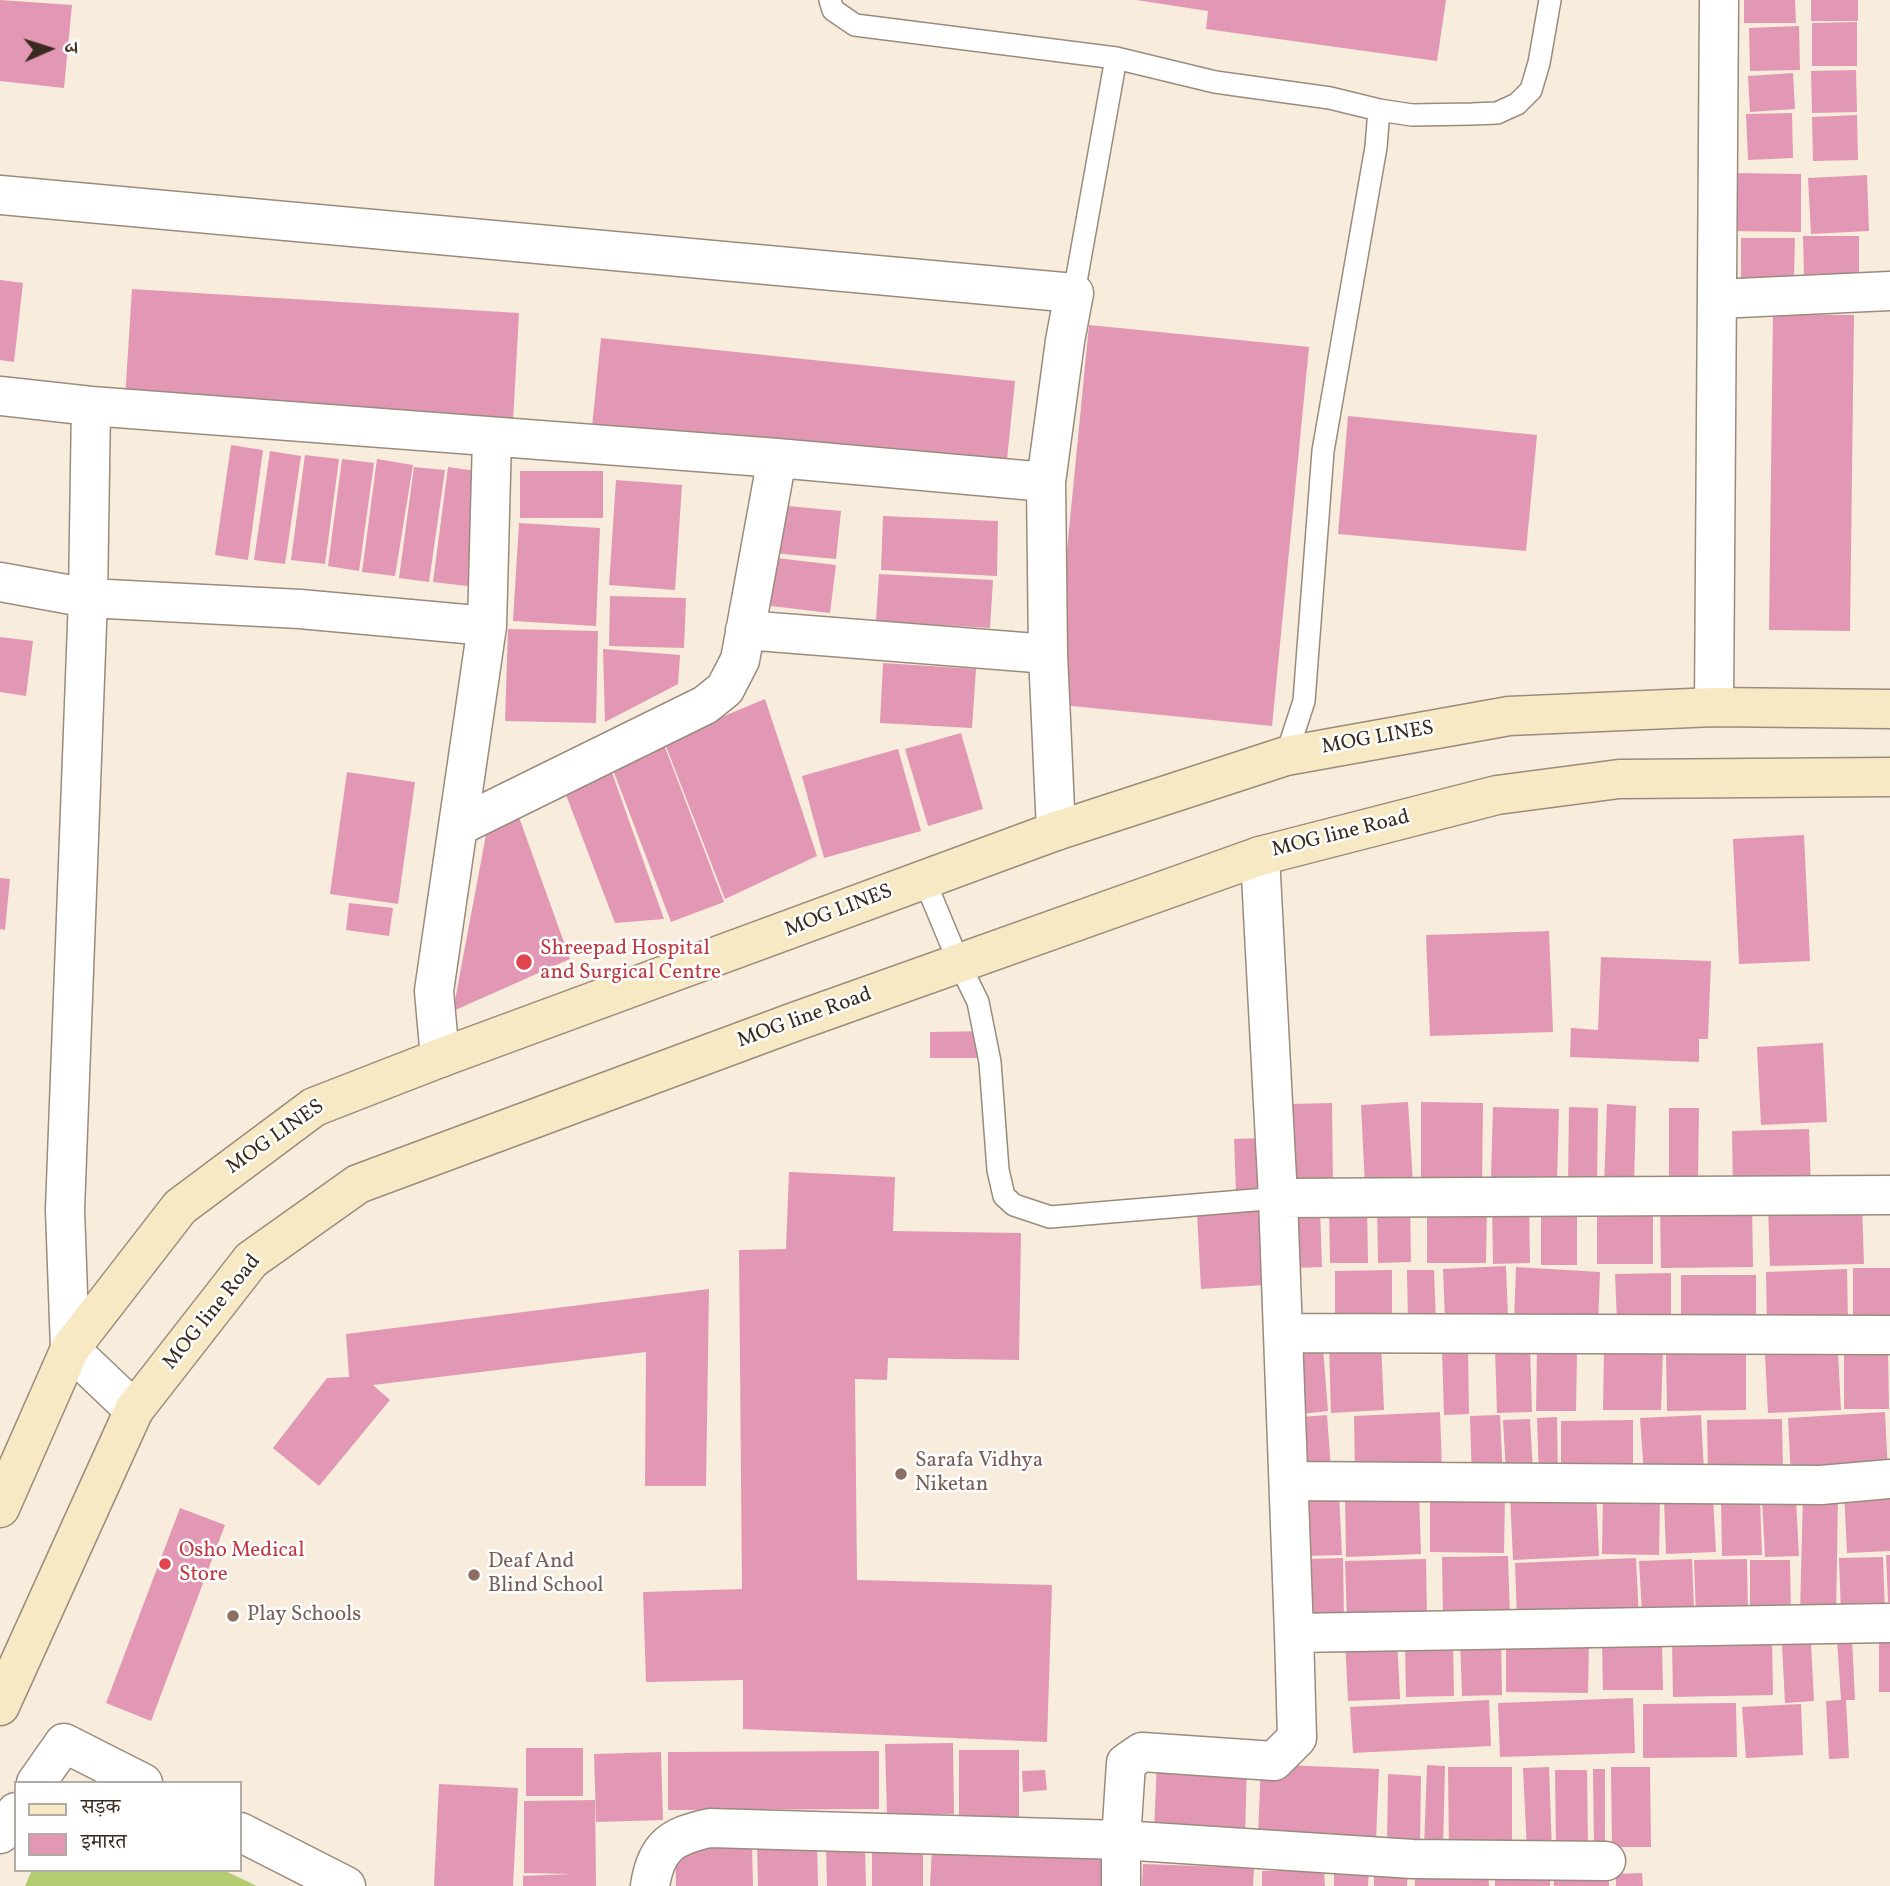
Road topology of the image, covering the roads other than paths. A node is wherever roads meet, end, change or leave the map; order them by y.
1 (830, 0) edge
2 (1550, 0) edge
3 (1719, 0) edge
4 (1116, 58) junction
5 (1379, 110) junction
6 (0, 195) edge
7 (1890, 291) edge
8 (1074, 293) junction
9 (1717, 299) junction
10 (0, 396) edge
11 (91, 407) junction
12 (492, 438) junction
13 (777, 458) junction
14 (1046, 482) junction
15 (0, 582) edge
16 (88, 598) junction
17 (487, 626) junction
18 (745, 630) junction
19 (1048, 654) junction
20 (1714, 707) junction
21 (1890, 709) edge
22 (1286, 756) junction
23 (1890, 777) edge
24 (459, 826) junction
25 (1056, 831) junction
26 (1260, 856) junction
27 (924, 879) junction
28 (959, 963) junction
29 (440, 1058) junction
30 (1890, 1195) edge
31 (1278, 1198) junction
32 (1283, 1333) junction
33 (1890, 1335) edge
34 (70, 1349) junction
35 (134, 1410) junction
36 (1890, 1479) edge
37 (1289, 1481) junction
38 (0, 1508) edge
39 (1890, 1623) edge
40 (1294, 1633) junction
41 (0, 1706) edge
42 (37, 1781) edge
43 (139, 1781) edge
44 (14, 1815) edge
45 (242, 1833) edge
46 (0, 1834) edge
47 (1121, 1840) junction
48 (1606, 1861) dead end
49 (346, 1886) edge
50 (650, 1886) edge
51 (1121, 1886) edge

1 - 4 lane
2 - 5 lane
3 - 9 street
4 - 5 lane
4 - 8 lane
5 - 22 lane
6 - 8 street
7 - 9 street
8 - 14 street
9 - 20 street
10 - 11 street
11 - 12 street
11 - 16 street
12 - 13 street
12 - 17 street
13 - 14 street
13 - 18 street
14 - 19 street
15 - 16 street
16 - 17 street
16 - 34 street
17 - 24 street
18 - 19 street
18 - 24 street
19 - 25 street
20 - 21 main road, MOG LINES
20 - 22 main road, MOG LINES
22 - 25 main road, MOG LINES
23 - 26 main road, MOG line Road
24 - 29 street
25 - 27 main road, MOG LINES
26 - 28 main road, MOG line Road
26 - 31 street
27 - 28 lane
27 - 29 main road, MOG LINES
28 - 31 lane
28 - 35 main road, MOG line Road
29 - 34 main road, MOG LINES
30 - 31 street
31 - 32 street
32 - 33 street
32 - 37 street
34 - 35 street
34 - 38 main road, MOG LINES
35 - 41 main road, MOG line Road
36 - 37 street
37 - 40 street
39 - 40 street
40 - 47 street
42 - 43 street
44 - 46 street
45 - 49 street
47 - 48 street
47 - 50 street
47 - 51 street

